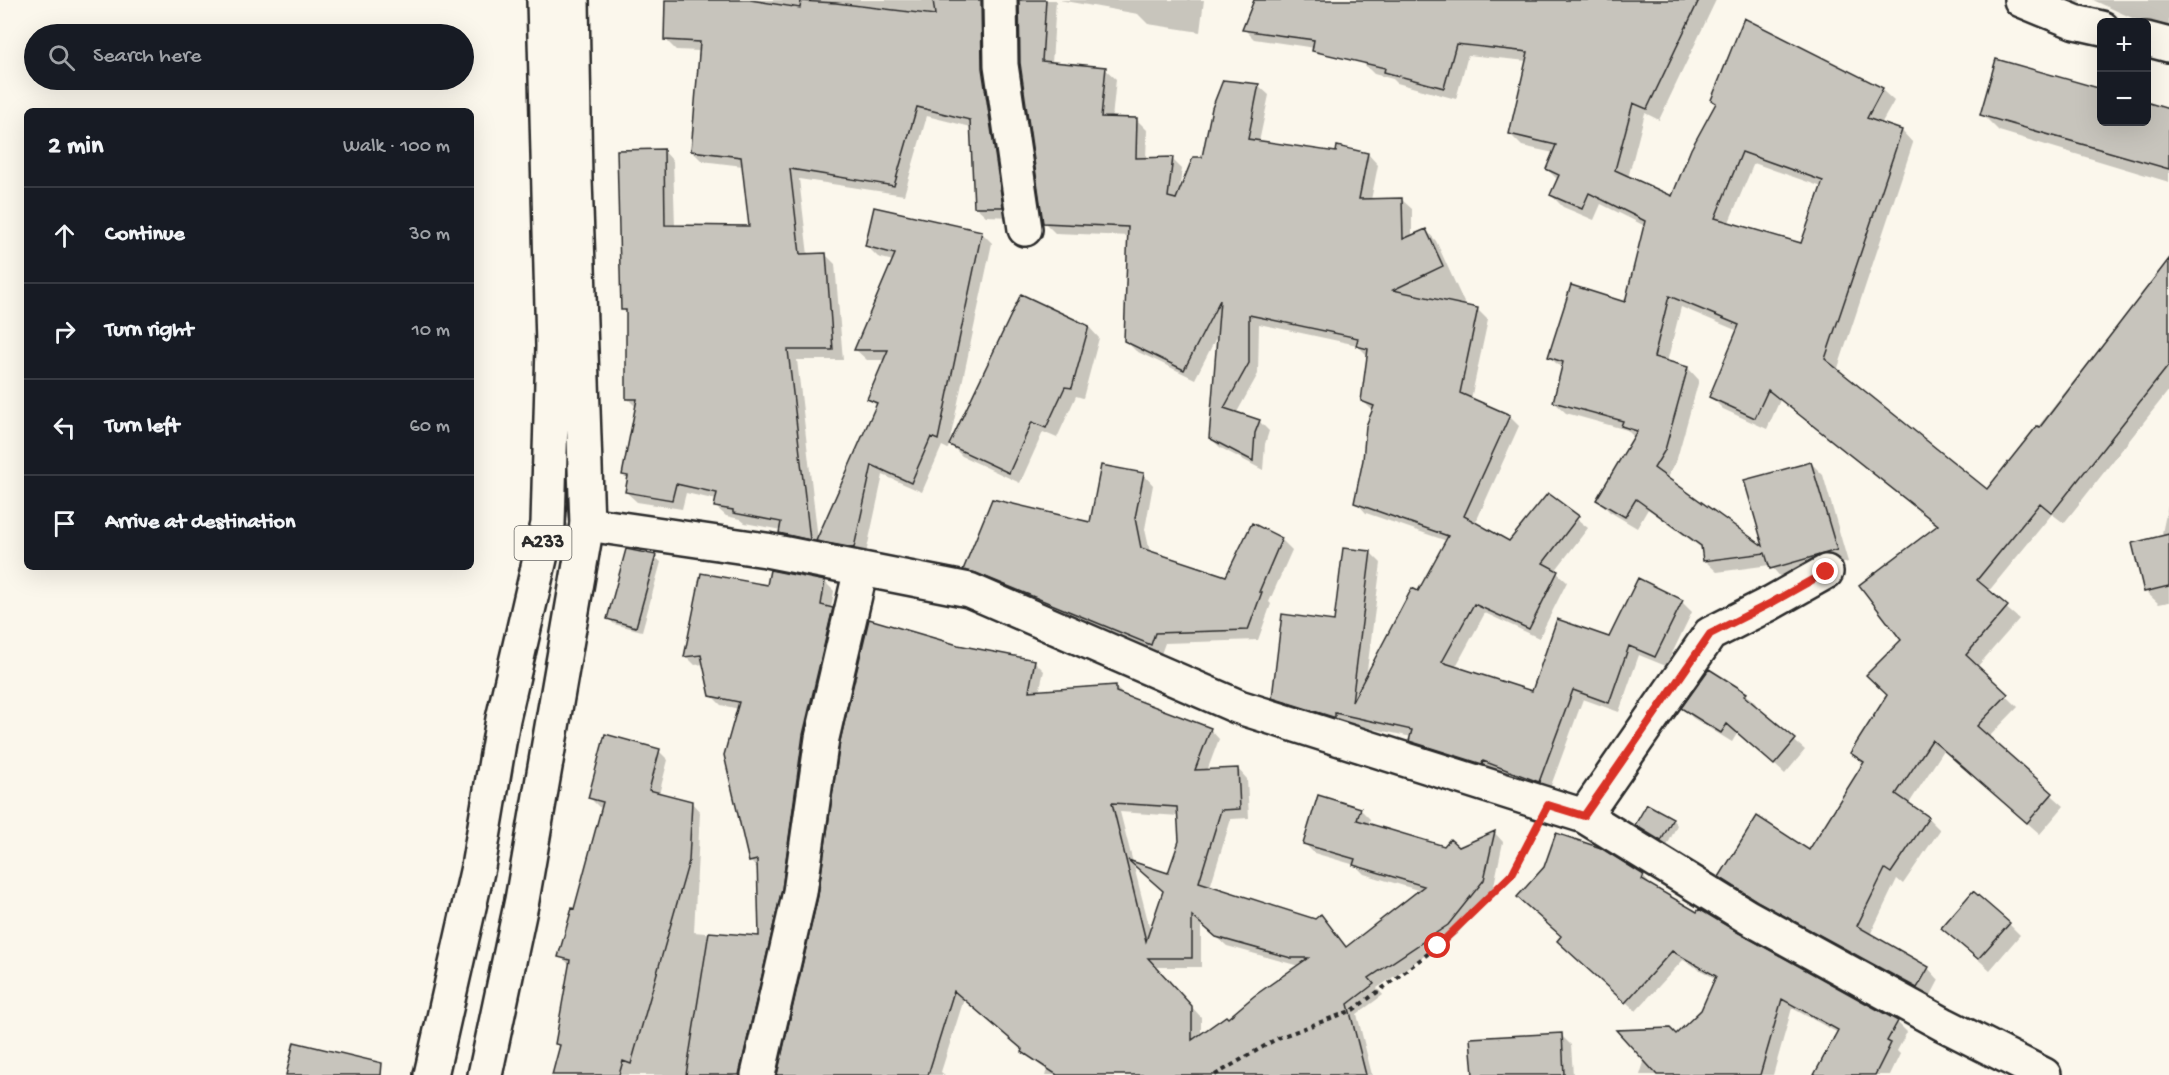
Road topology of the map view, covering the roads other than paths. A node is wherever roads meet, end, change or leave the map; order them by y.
1 (544, 0) edge
2 (572, 0) edge
3 (1000, 0) edge
4 (2021, 0) edge
5 (2097, 27) edge
6 (2151, 40) edge
7 (2169, 45) edge
8 (1026, 229) dead end
9 (586, 524) junction
10 (861, 569) junction
11 (1826, 572) dead end
12 (1584, 816) junction
13 (431, 1075) edge
14 (485, 1075) edge
15 (758, 1075) edge
16 (2044, 1075) edge

1 - 13 main road, A233
2 - 9 main road, A233
3 - 8 main road
4 - 5 main road
6 - 7 main road
9 - 10 main road
9 - 14 main road, A233
10 - 12 main road
10 - 15 main road
11 - 12 main road
12 - 16 main road

